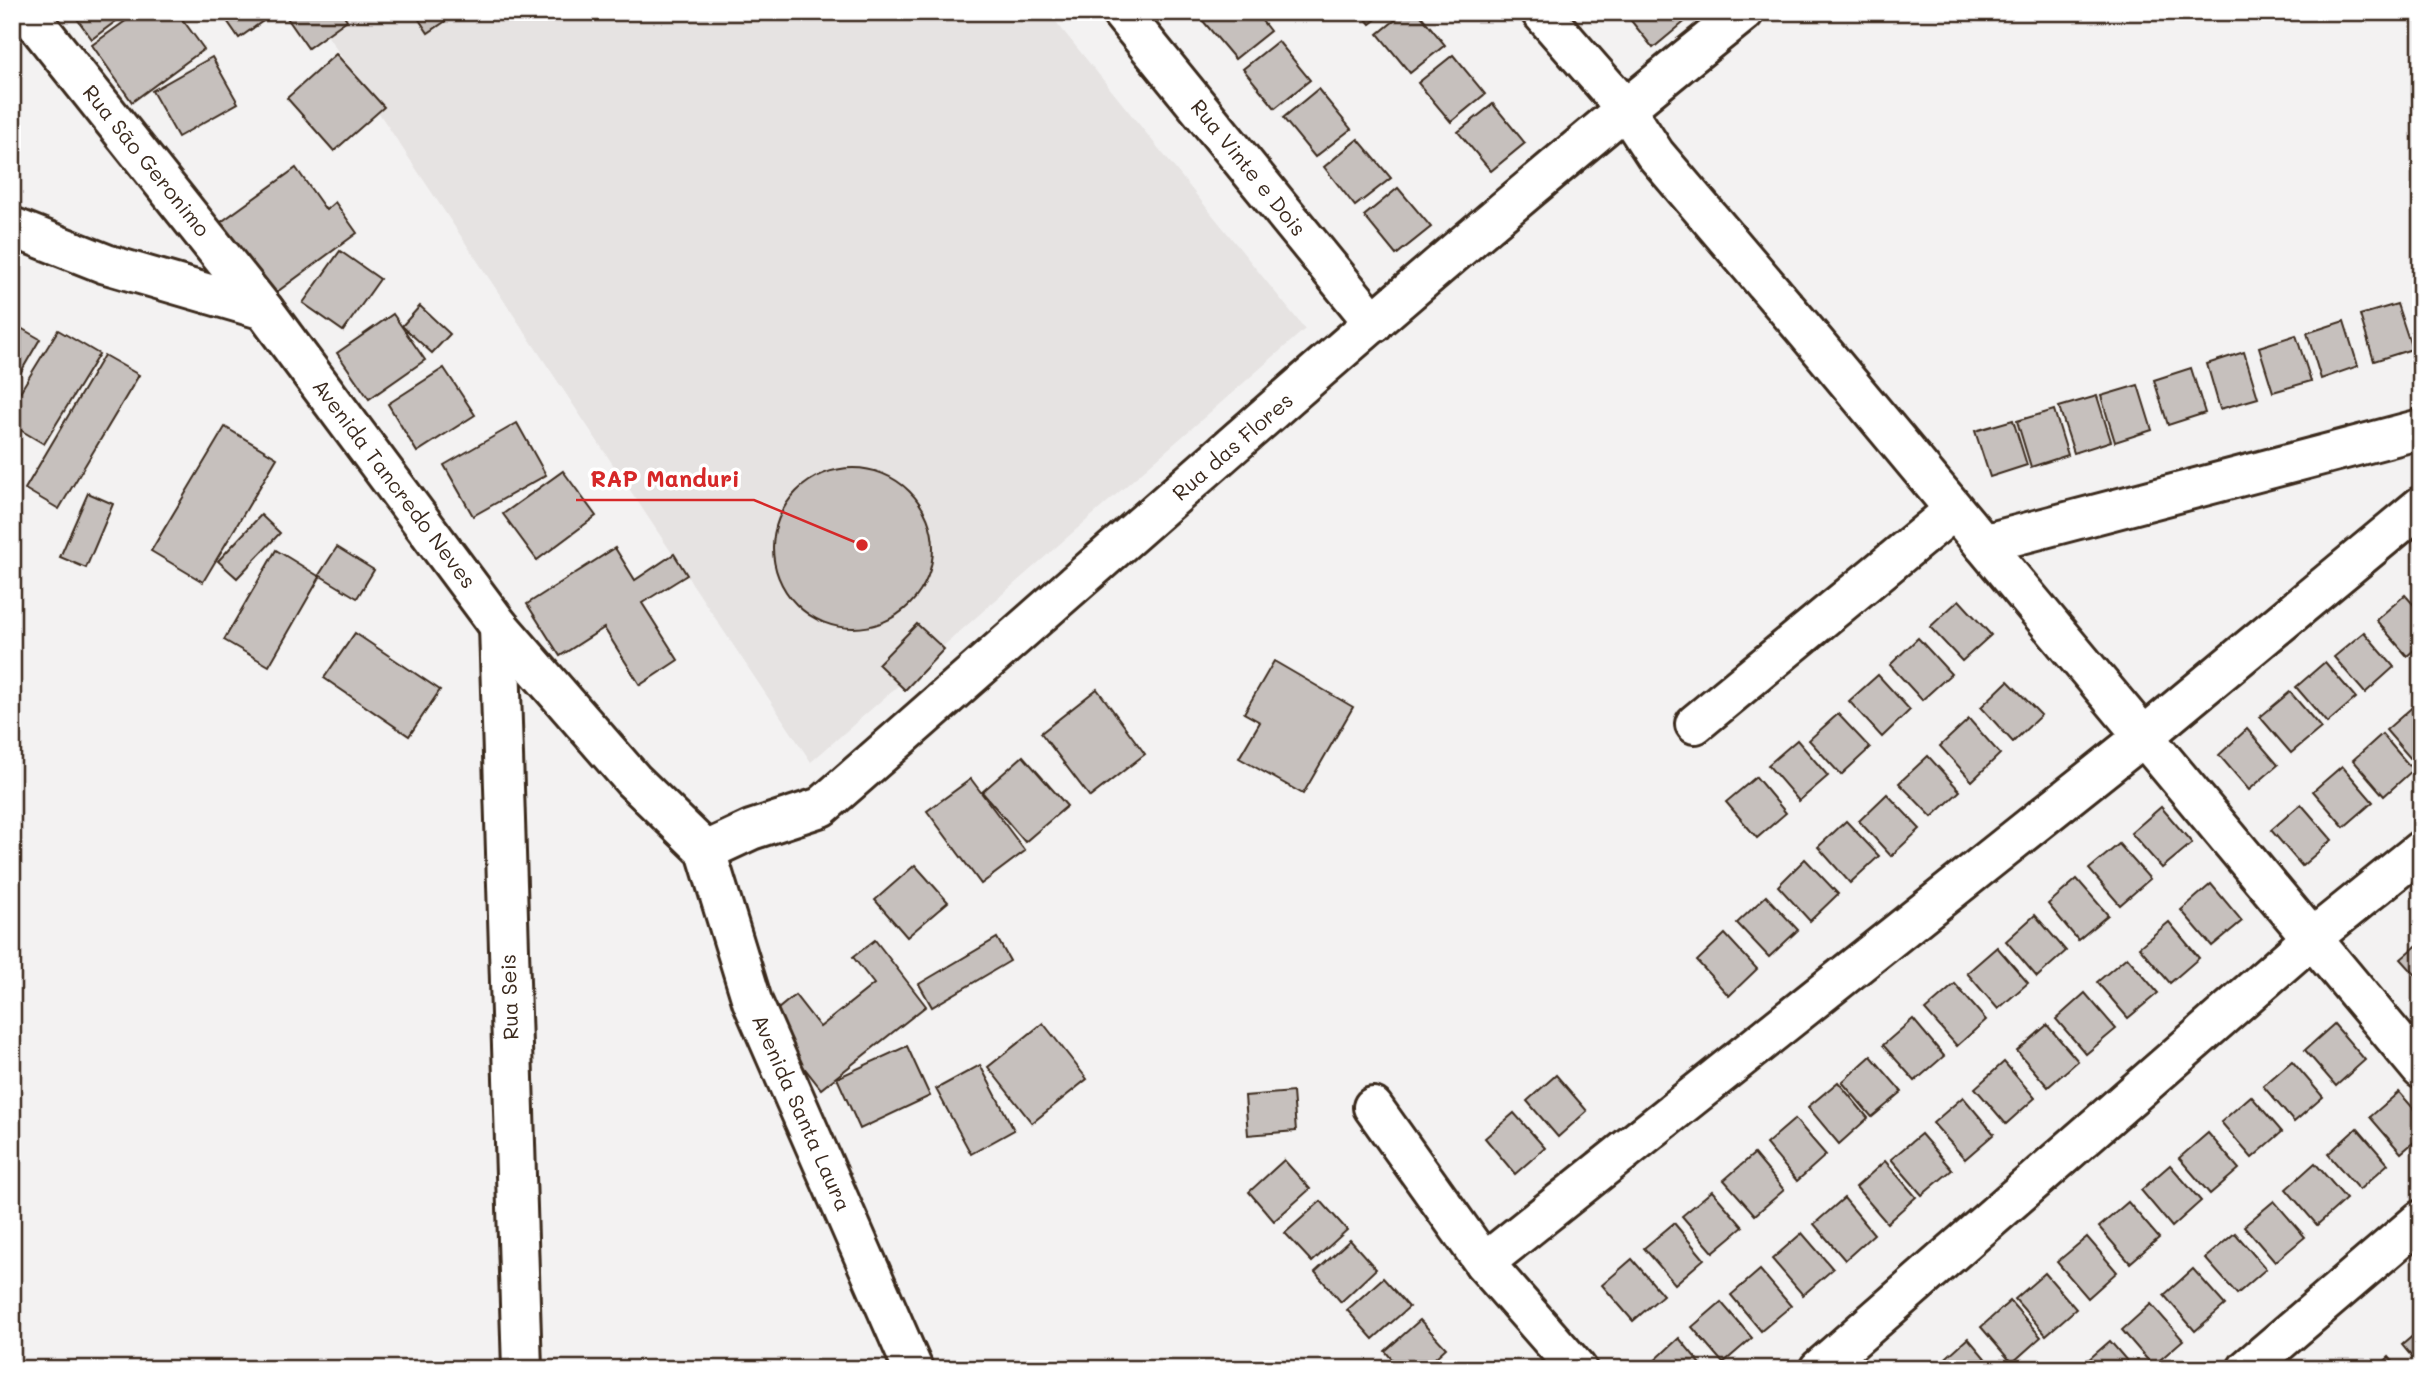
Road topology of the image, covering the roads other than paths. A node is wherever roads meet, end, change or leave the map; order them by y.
1 (27, 12) edge
2 (1121, 12) edge
3 (1541, 12) edge
4 (1744, 12) edge
5 (1625, 108) junction
6 (12, 227) edge
7 (264, 310) junction
8 (1374, 323) junction
9 (2421, 429) edge
10 (2421, 506) edge
11 (1954, 510) junction
12 (1983, 544) junction
13 (499, 626) junction
14 (1695, 724) dead end
15 (2144, 737) junction
16 (2421, 850) edge
17 (706, 851) junction
18 (2312, 938) junction
19 (2421, 1069) edge
20 (1373, 1107) dead end
21 (2421, 1220) edge
22 (1484, 1263) junction
23 (522, 1369) edge
24 (913, 1369) edge
25 (1577, 1369) edge
26 (1819, 1369) edge
27 (2247, 1369) edge

1 - 7 street, Rua São Geronimo
2 - 8 street, Rua Vinte e Dois
3 - 5 street
4 - 5 street, Rua das Flores
5 - 8 street, Rua das Flores
5 - 11 street
6 - 7 street
7 - 13 street, Avenida Tancredo Neves
8 - 17 street, Rua das Flores
9 - 12 street
10 - 15 street
11 - 12 street
11 - 14 street
12 - 15 street
13 - 17 street, Avenida Tancredo Neves
13 - 23 street, Rua Seis
15 - 18 street
15 - 22 street
16 - 18 street
17 - 24 street, Avenida Santa Laura
18 - 19 street
18 - 26 street
20 - 22 street
21 - 27 street
22 - 25 street

